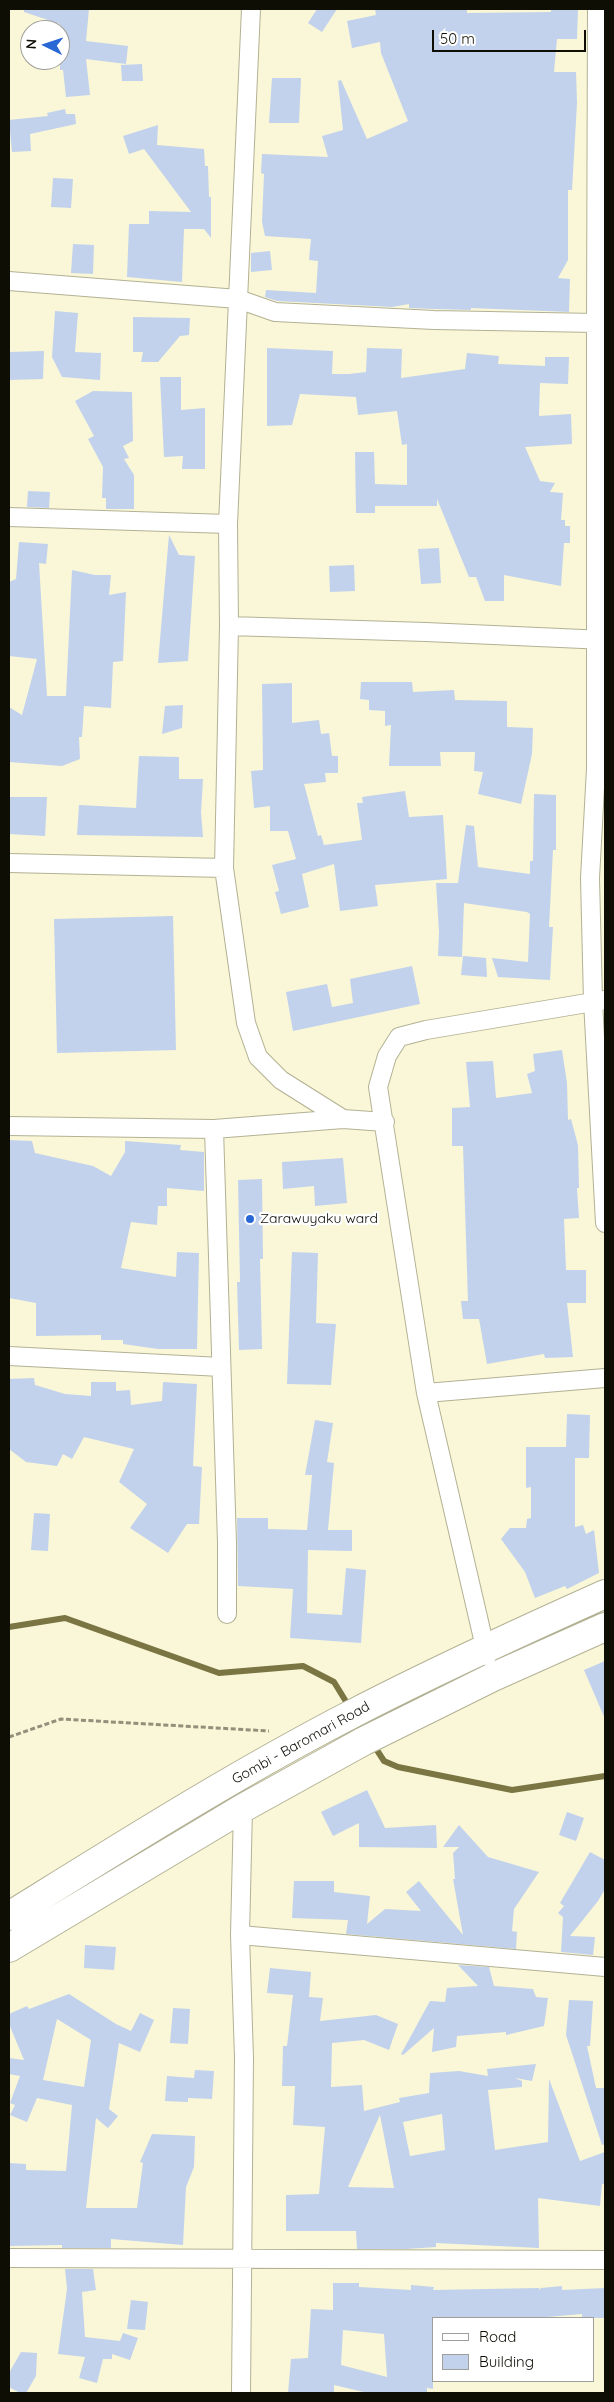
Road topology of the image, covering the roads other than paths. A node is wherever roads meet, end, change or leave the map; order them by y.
1 (251, 9) edge
2 (597, 9) edge
3 (9, 281) edge
4 (238, 299) junction
5 (600, 324) edge
6 (9, 517) edge
7 (228, 524) junction
8 (229, 626) junction
9 (601, 640) edge
10 (9, 863) edge
11 (224, 868) junction
12 (599, 1001) edge
13 (342, 1119) junction
14 (385, 1122) junction
15 (9, 1126) edge
16 (214, 1129) junction
17 (605, 1223) edge
18 (9, 1356) edge
19 (221, 1366) junction
20 (605, 1378) edge
21 (426, 1393) junction
22 (605, 1594) edge
23 (228, 1614) dead end
24 (605, 1627) edge
25 (485, 1648) junction
26 (493, 1677) junction
27 (243, 1808) junction
28 (9, 1916) edge
29 (240, 1935) junction
30 (9, 1948) edge
31 (605, 1967) edge
32 (242, 2257) junction
33 (9, 2258) edge
34 (605, 2260) edge
35 (241, 2393) edge

1 - 4 street
2 - 5 street
3 - 4 street
4 - 5 street
4 - 7 street
5 - 9 street
6 - 7 street
7 - 8 street
8 - 9 street
8 - 11 street
9 - 12 street
10 - 11 street
11 - 13 street
12 - 14 street
12 - 17 street
13 - 14 street
13 - 16 street
14 - 21 street
15 - 16 street
16 - 19 street
18 - 19 street
19 - 23 street
20 - 21 street
21 - 25 street
22 - 25 main road, Gombi - Baromari Road
24 - 26 main road, Gombi - Baromari Road
25 - 26 street
25 - 28 main road, Gombi - Baromari Road
26 - 27 main road, Gombi - Baromari Road
27 - 29 street
27 - 30 main road, Gombi - Baromari Road
29 - 31 street
29 - 32 street
32 - 33 street
32 - 34 street
32 - 35 street

